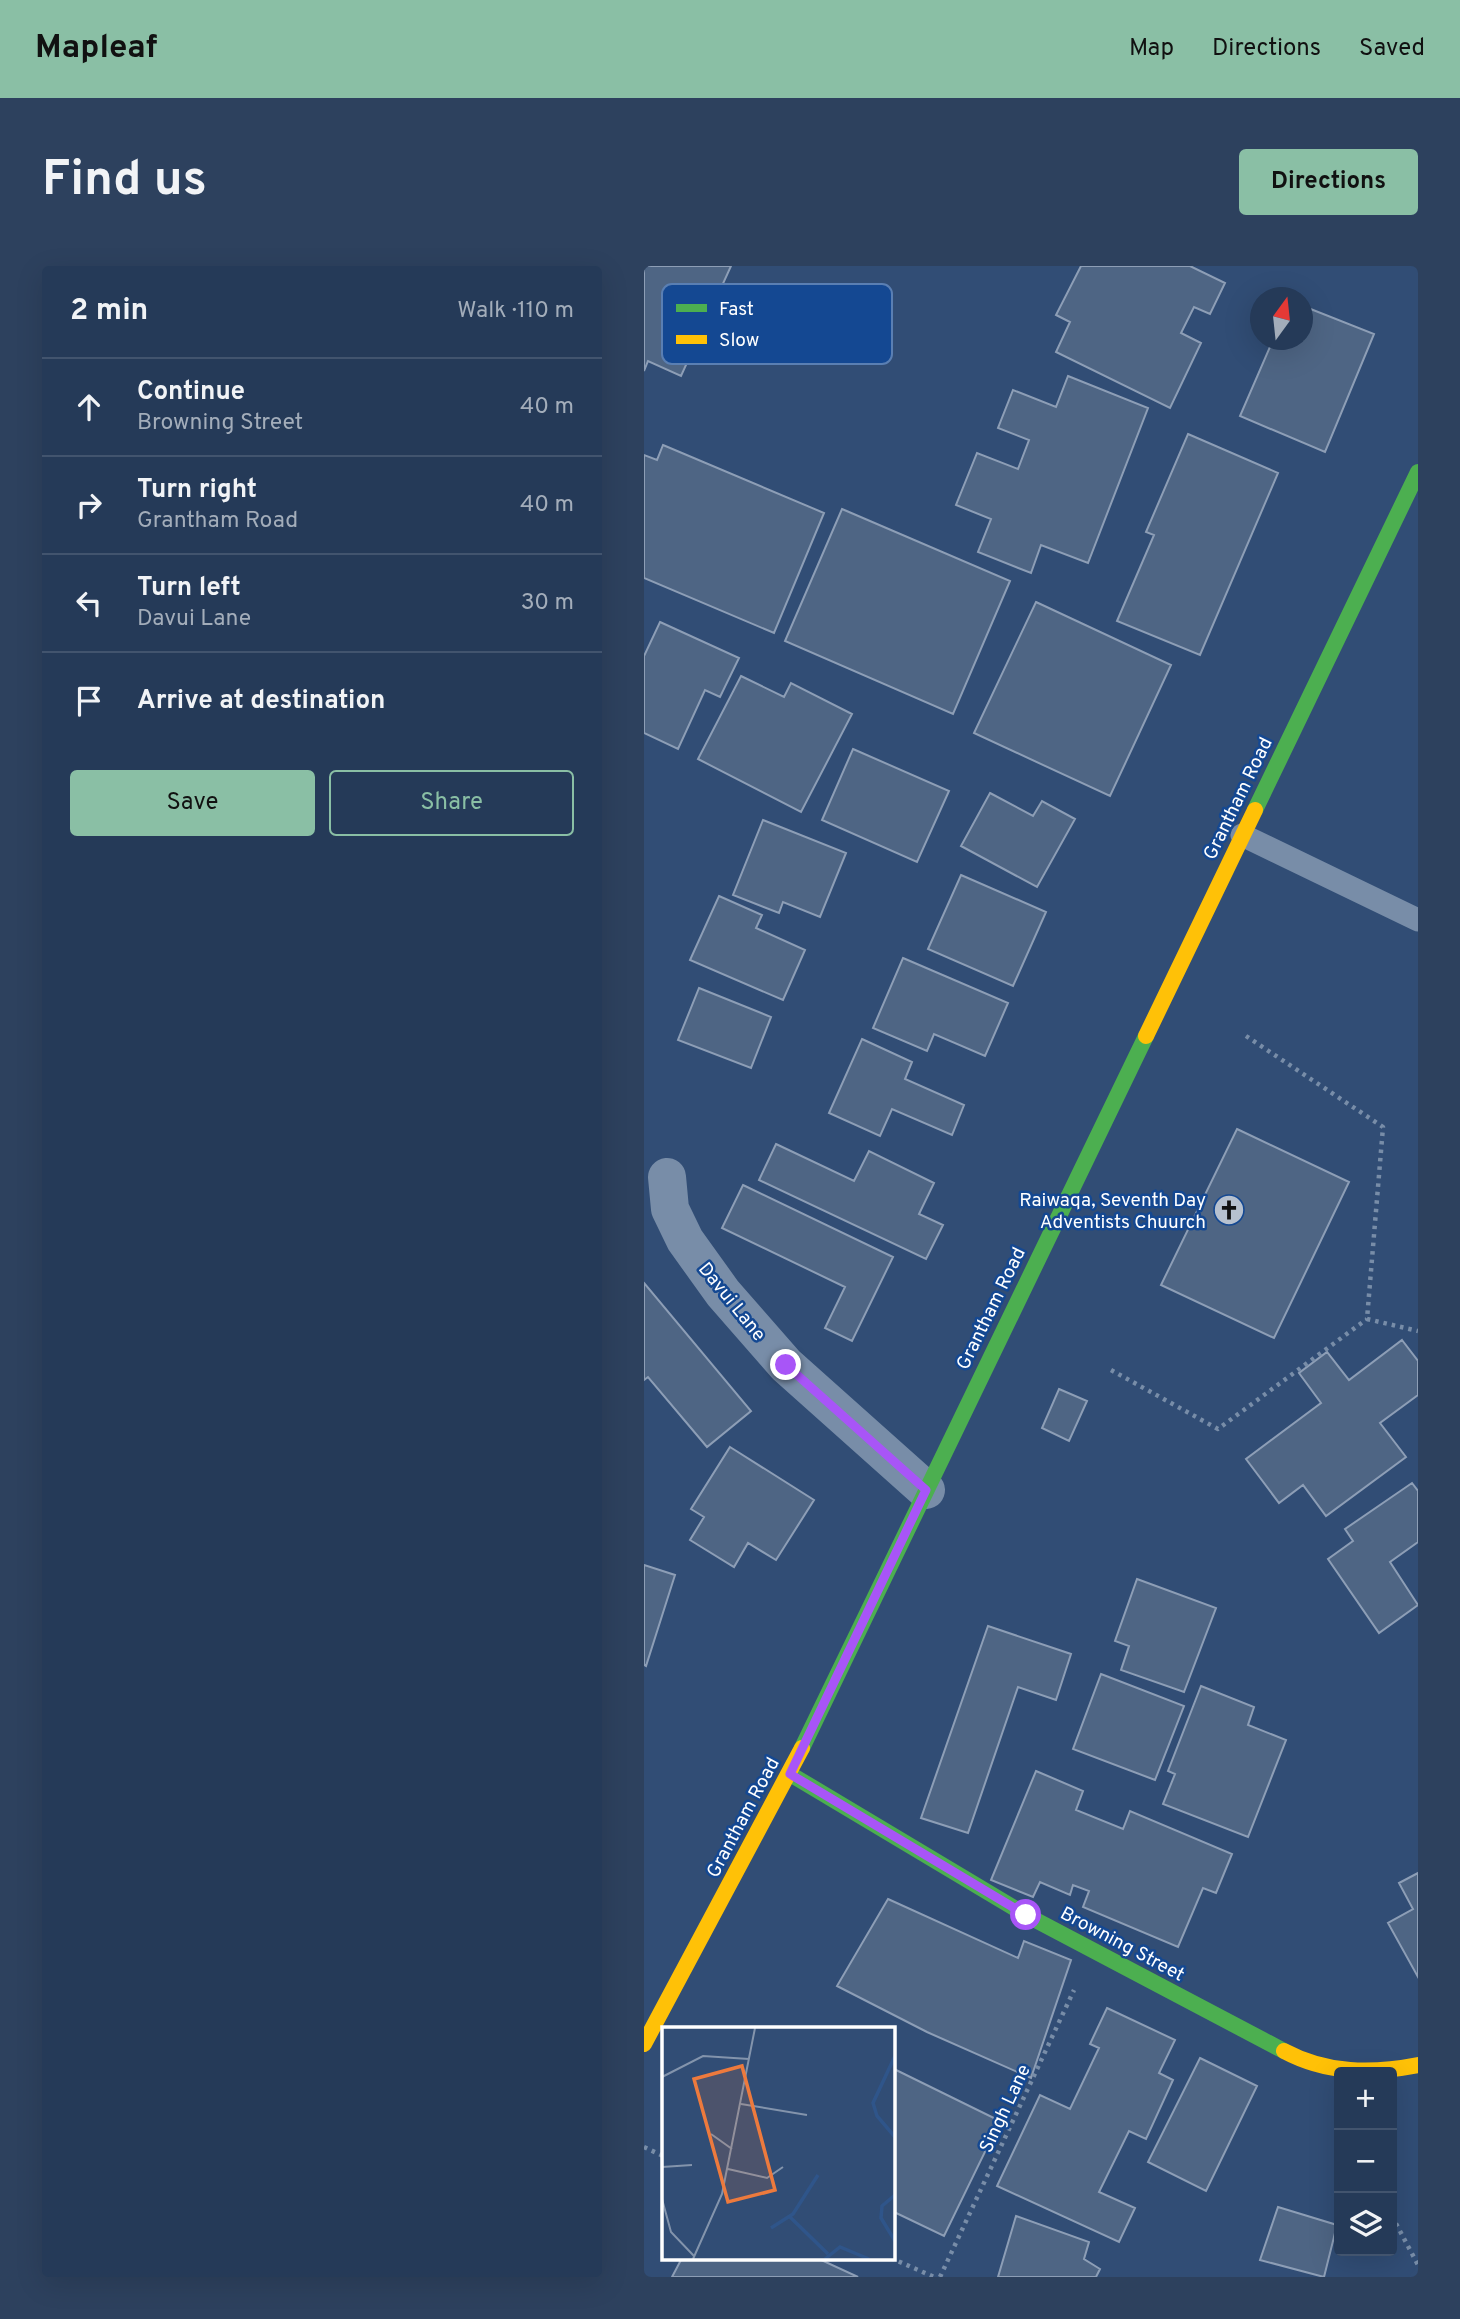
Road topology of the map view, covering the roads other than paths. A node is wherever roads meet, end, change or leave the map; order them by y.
1 (1418, 472) edge
2 (1242, 835) junction
3 (1418, 920) edge
4 (667, 1177) dead end
5 (926, 1490) junction
6 (790, 1774) junction
7 (644, 2044) edge
8 (1418, 2064) edge

1 - 2 main road, Grantham Road
2 - 3 lane
2 - 5 main road, Grantham Road
4 - 5 street, Davui Lane
5 - 6 main road, Grantham Road
6 - 7 main road, Grantham Road
6 - 8 main road, Browning Street

